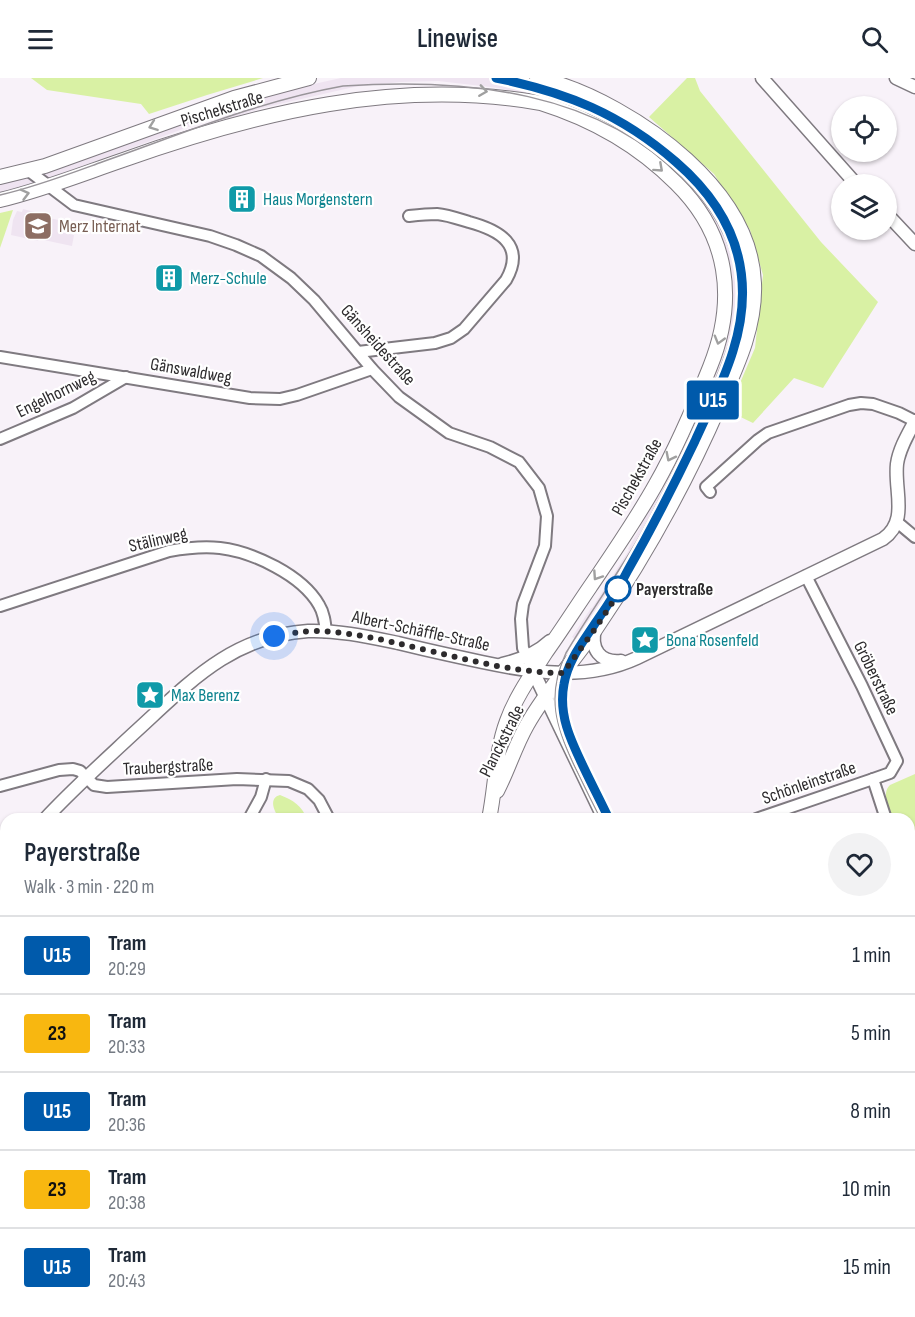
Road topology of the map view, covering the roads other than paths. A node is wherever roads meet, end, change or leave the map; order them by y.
1 (309, 78) edge
2 (537, 78) edge
3 (762, 78) edge
4 (896, 78) edge
5 (915, 87) edge
6 (29, 171) junction
7 (847, 174) edge
8 (0, 177) edge
9 (49, 186) junction
10 (0, 200) edge
11 (409, 216) dead end
12 (897, 225) edge
13 (915, 244) edge
14 (358, 352) junction
15 (0, 357) edge
16 (372, 369) junction
17 (126, 377) junction
18 (915, 421) edge
19 (0, 439) edge
20 (710, 492) dead end
21 (897, 522) junction
22 (915, 537) edge
23 (806, 576) junction
24 (0, 606) edge
25 (595, 629) junction
26 (561, 630) junction
27 (326, 632) junction
28 (522, 641) junction
29 (526, 657) junction
30 (637, 658) junction
31 (510, 662) junction
32 (495, 665) junction
33 (533, 671) junction
34 (563, 673) junction
35 (546, 697) junction
36 (565, 737) junction
37 (86, 777) junction
38 (266, 779) junction
39 (873, 779) junction
40 (0, 786) edge
41 (492, 802) junction
42 (51, 813) edge
43 (252, 813) edge
44 (326, 813) edge
45 (490, 813) edge
46 (601, 813) edge
47 (774, 813) edge
48 (884, 813) edge

1 -> 6 main road, Pischekstraße
2 - 25 main road
3 - 7 street
4 - 5 street
6 - 8 main road, Pischekstraße
6 - 9 street, Gänsheidestraße
10 -> 9 main road, Pischekstraße
9 - 14 street, Gänsheidestraße
9 -> 26 main road, Pischekstraße
11 - 14 street
12 - 13 street
14 - 16 street, Gänsheidestraße
15 - 17 street, Gänswaldweg
16 - 17 street, Gänswaldweg
16 - 28 street, Gänsheidestraße
17 - 19 street, Engelhornweg
18 - 20 street
18 - 21 street
21 - 22 street
21 - 23 street
23 - 30 street
23 - 39 street, Gröberstraße
24 - 27 street, Stälinweg
25 - 30 street
25 - 34 main road
26 - 29 street
26 - 33 main road, Pischekstraße
27 - 32 street, Albert-Schäffle-Straße
27 - 37 street, Albert-Schäffle-Straße
28 - 29 street, Gänsheidestraße
28 - 31 street, Albert-Schäffle-Straße
29 - 31 street
29 - 33 street, Gänsheidestraße
30 - 34 street
31 - 32 street
32 - 33 street, Albert-Schäffle-Straße
33 - 34 street
33 - 35 street, Gänsheidestraße
33 - 41 main road, Planckstraße
34 - 35 main road
34 - 36 street
35 - 36 street, Gänsheidestraße
35 - 41 main road, Planckstraße
36 - 46 street, Gänsheidestraße
37 - 38 street, Traubergstraße
37 - 40 street, Traubergstraße
37 - 42 street, Albert-Schäffle-Straße
38 - 43 street
38 - 44 street, Traubergstraße
39 - 47 street, Schönleinstraße
39 - 48 street
41 - 45 main road, Planckstraße

